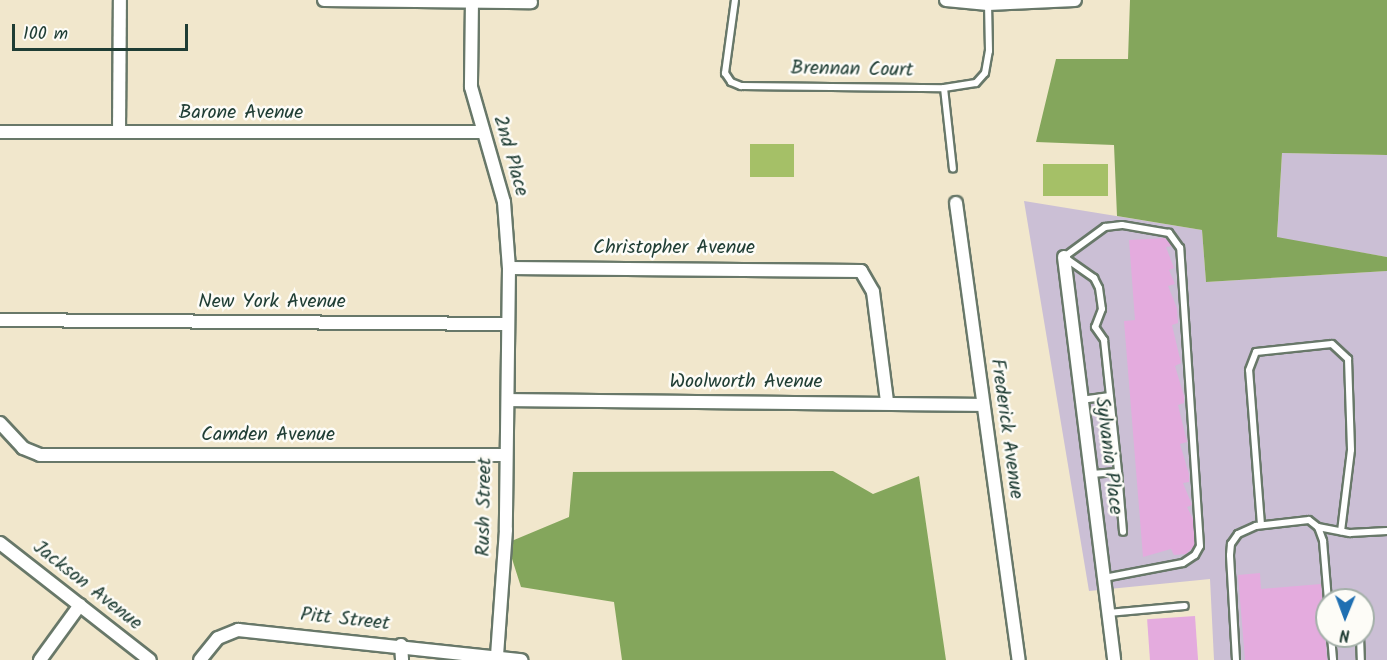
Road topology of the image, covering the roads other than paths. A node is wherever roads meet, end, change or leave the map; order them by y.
1 (120, 0) edge
2 (324, 0) edge
3 (472, 0) edge
4 (735, 0) edge
5 (946, 0) edge
6 (1075, 0) edge
7 (531, 2) dead end
8 (988, 4) junction
9 (944, 88) junction
10 (119, 131) junction
11 (0, 132) edge
12 (481, 132) junction
13 (953, 169) dead end
14 (956, 203) dead end
15 (1064, 257) junction
16 (509, 268) junction
17 (0, 320) edge
18 (508, 324) junction
19 (1110, 396) junction
20 (508, 400) junction
21 (1081, 400) junction
22 (887, 402) junction
23 (983, 405) junction
24 (0, 423) edge
25 (506, 454) junction
26 (1118, 472) junction
27 (1091, 475) junction
28 (1262, 525) junction
29 (1318, 527) junction
30 (1341, 531) junction
31 (1387, 531) edge
32 (1123, 532) dead end
33 (0, 543) edge
34 (1104, 578) junction
35 (1327, 588) edge
36 (80, 605) junction
37 (1185, 606) dead end
38 (1108, 613) junction
39 (401, 645) junction
40 (497, 655) junction
41 (40, 660) edge
42 (150, 660) edge
43 (200, 660) edge
44 (402, 660) edge
45 (521, 660) edge
46 (1019, 660) edge
47 (1114, 660) edge
48 (1236, 660) edge

1 - 10 street
2 - 3 street
3 - 7 street
3 - 12 street, 2nd Place
4 - 9 lane, Brennan Court
5 - 8 street
6 - 8 street
8 - 9 lane, Brennan Court
9 - 13 lane
10 - 11 street, Barone Avenue
10 - 12 street, Barone Avenue
12 - 16 street, 2nd Place
14 - 23 street, Frederick Avenue
15 - 19 lane
15 - 21 street, Sylvania Place
15 - 34 lane
16 - 18 street, 2nd Place
16 - 22 street, Christopher Avenue
17 - 18 street, New York Avenue
18 - 20 street, Rush Street
19 - 21 lane
19 - 26 lane
20 - 22 street, Woolworth Avenue
20 - 25 street, Rush Street
21 - 27 street, Sylvania Place
22 - 23 street, Woolworth Avenue
23 - 46 street, Frederick Avenue
24 - 25 street, Camden Avenue
25 - 40 street, Rush Street
26 - 27 lane
26 - 32 lane
27 - 34 street, Sylvania Place
28 - 29 lane
28 - 30 lane
28 - 48 lane
29 - 30 lane
29 - 35 lane
30 - 31 lane
33 - 36 street, Jackson Avenue
34 - 38 street, Sylvania Place
36 - 41 street
36 - 42 street, Jackson Avenue
37 - 38 lane
38 - 47 street, Sylvania Place
39 - 40 street, Pitt Street
39 - 43 street, Pitt Street
39 - 44 street
40 - 45 street, Pitt Street

